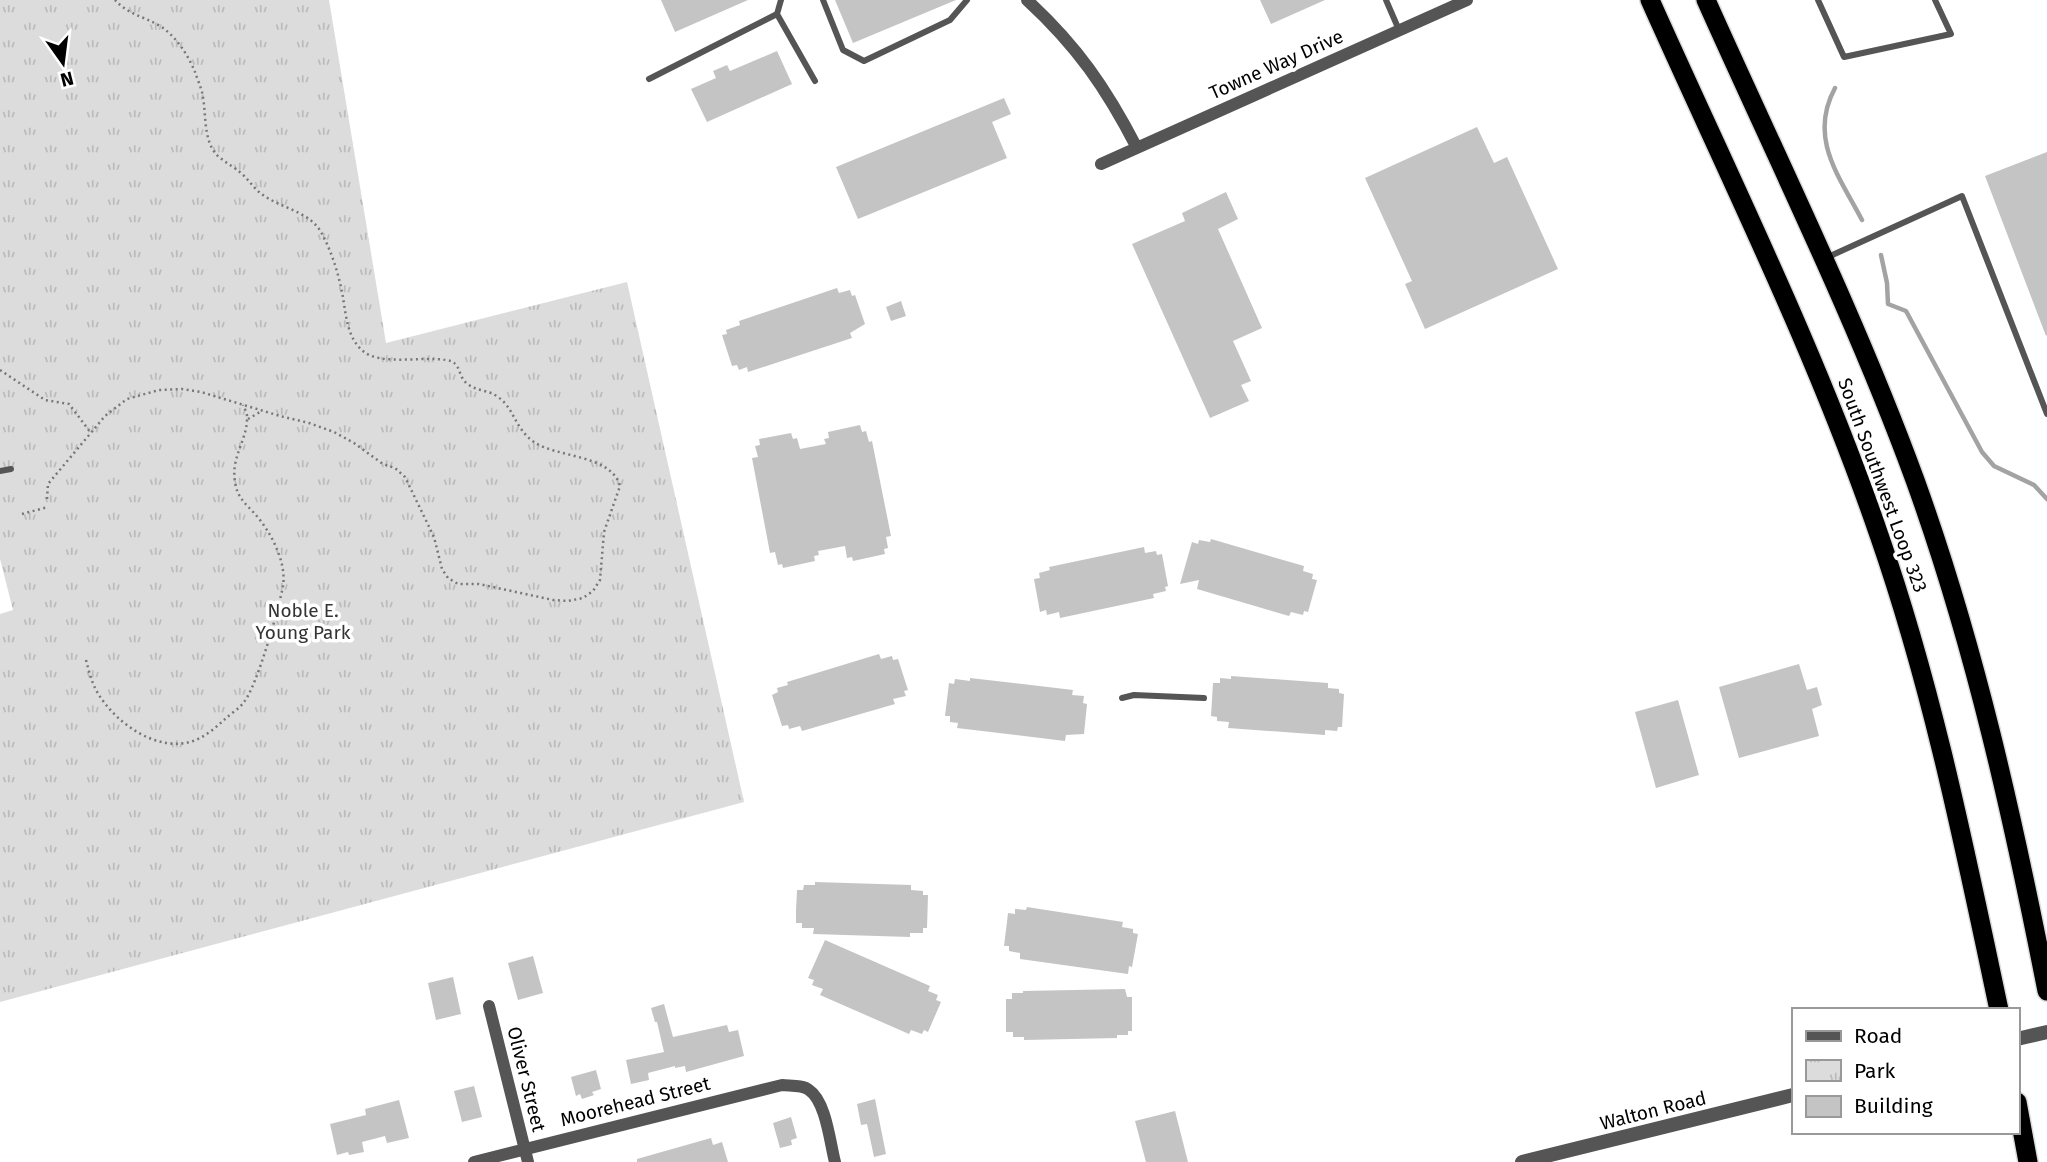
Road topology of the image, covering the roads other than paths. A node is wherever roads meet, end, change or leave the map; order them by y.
1 (781, 0) edge
2 (823, 0) edge
3 (967, 0) edge
4 (1027, 0) edge
5 (1386, 0) edge
6 (1467, 0) edge
7 (1650, 0) edge
8 (1706, 0) edge
9 (1818, 0) edge
10 (1935, 0) edge
11 (777, 14) junction
12 (1399, 30) junction
13 (649, 79) dead end
14 (815, 81) dead end
15 (1137, 148) junction
16 (1101, 164) dead end
17 (1823, 260) junction
18 (2047, 414) edge
19 (11, 469) dead end
20 (0, 471) edge
21 (1122, 698) dead end
22 (1204, 698) dead end
23 (2047, 991) edge
24 (489, 1006) dead end
25 (1999, 1008) edge
26 (2047, 1032) edge
27 (2019, 1039) edge
28 (1792, 1095) edge
29 (2019, 1113) edge
30 (526, 1156) edge
31 (474, 1162) edge
32 (835, 1162) edge
33 (1522, 1162) edge
34 (2028, 1162) edge

1 - 11 lane
2 - 3 lane
4 - 15 street
5 - 12 lane
6 - 12 street, Towne Way Drive
7 - 25 highway, South Southwest Loop 323
8 - 17 highway, South Southwest Loop 323
9 - 10 lane
11 - 13 lane
11 - 14 lane
12 - 15 street, Towne Way Drive
15 - 16 street, Towne Way Drive
17 - 18 lane
17 - 23 highway, South Southwest Loop 323
19 - 20 lane
21 - 22 lane
24 - 30 street, Oliver Street
26 - 27 street
28 - 33 street, Walton Road
29 - 34 highway
30 - 31 street, Moorehead Street
30 - 32 street, Moorehead Street

